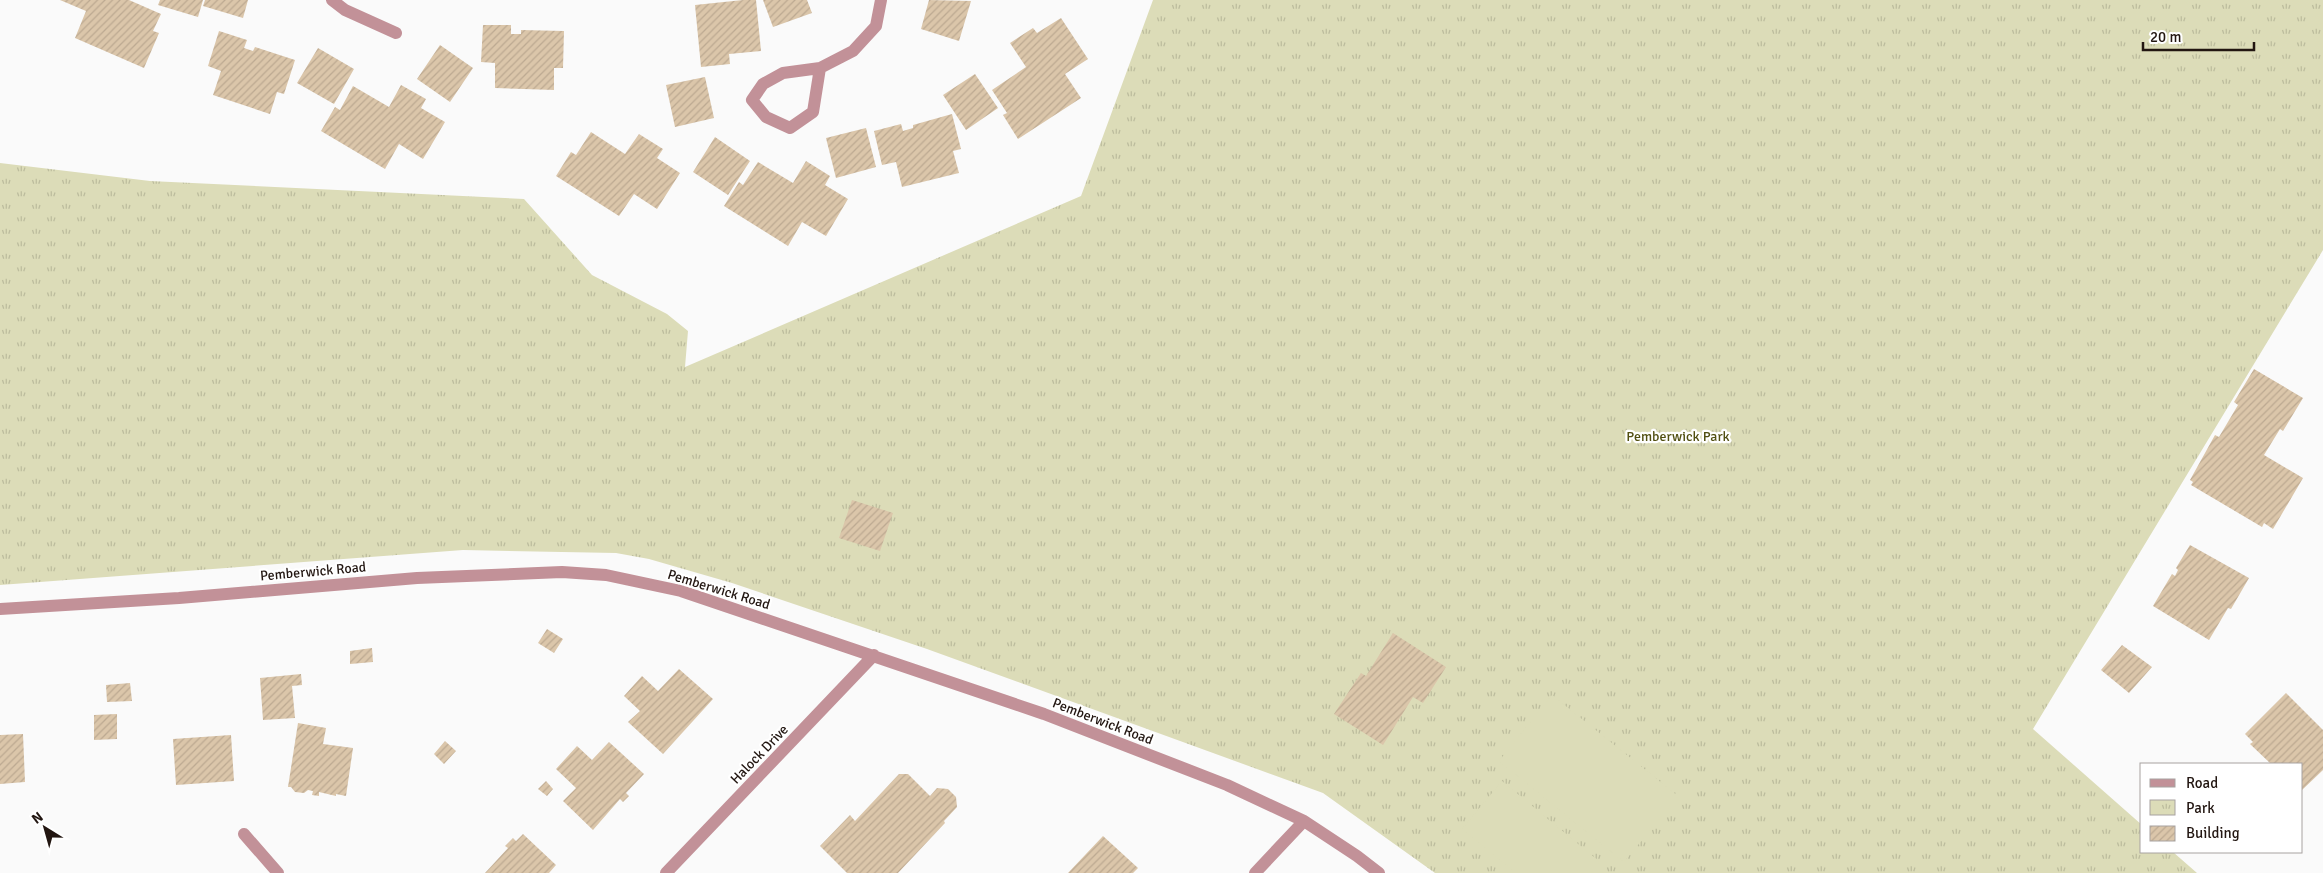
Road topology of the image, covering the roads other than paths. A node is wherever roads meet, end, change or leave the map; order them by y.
1 (332, 0) edge
2 (880, 0) edge
3 (396, 33) dead end
4 (820, 68) junction
5 (0, 609) edge
6 (874, 655) junction
7 (1304, 821) junction
8 (244, 834) dead end
9 (278, 873) edge
10 (666, 873) edge
11 (1255, 873) edge
12 (1379, 873) edge

1 - 3 street
2 - 4 street
4 - 4 street
5 - 6 street, Pemberwick Road
6 - 7 street, Pemberwick Road
6 - 10 street, Halock Drive
7 - 11 street
7 - 12 street, Pemberwick Road
8 - 9 street

